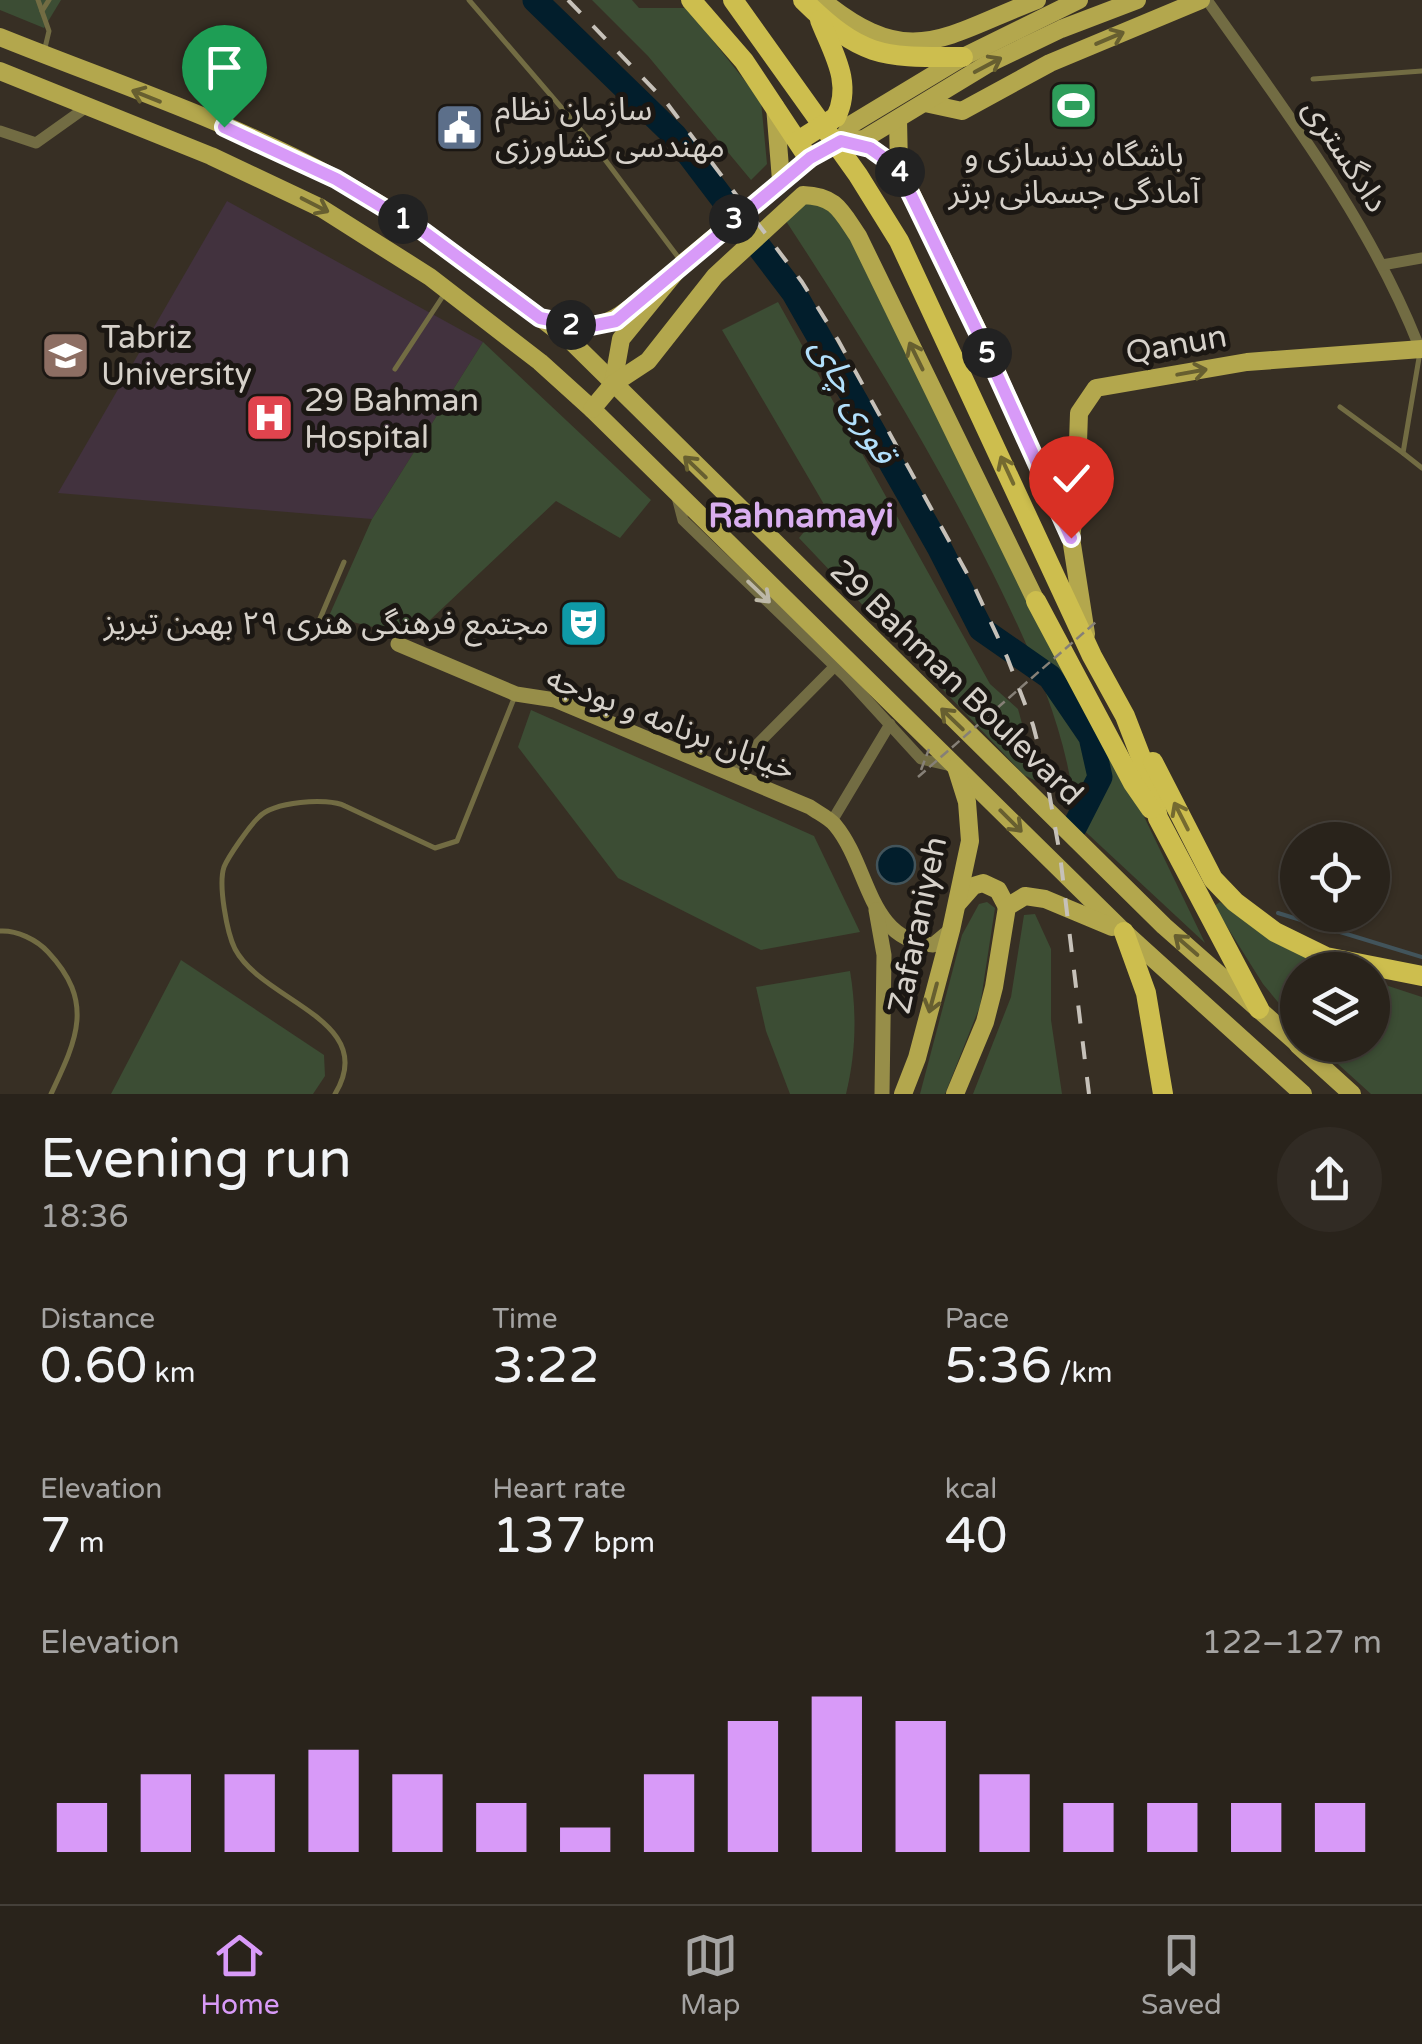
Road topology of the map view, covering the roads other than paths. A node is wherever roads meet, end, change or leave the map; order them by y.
1 (38, 0) edge
2 (49, 0) edge
3 (469, 0) edge
4 (691, 0) edge
5 (733, 0) edge
6 (1036, 0) edge
7 (1079, 0) edge
8 (1137, 0) edge
9 (1204, 0) edge
10 (814, 5) edge
11 (42, 11) junction
12 (0, 37) edge
13 (43, 55) junction
14 (963, 56) junction
15 (1422, 70) edge
16 (0, 71) edge
17 (1314, 79) dead end
18 (925, 103) junction
19 (88, 106) junction
20 (776, 106) junction
21 (898, 120) junction
22 (224, 127) junction
23 (0, 133) edge
24 (841, 141) junction
25 (804, 150) junction
26 (212, 156) junction
27 (898, 168) junction
28 (780, 180) junction
29 (1422, 258) edge
30 (683, 263) junction
31 (1382, 265) junction
32 (447, 290) junction
33 (540, 318) junction
34 (1421, 349) edge
35 (395, 369) dead end
36 (613, 384) junction
37 (1340, 407) dead end
38 (592, 410) junction
39 (1404, 454) junction
40 (1422, 468) edge
41 (676, 493) junction
42 (1071, 538) junction
43 (344, 562) dead end
44 (1036, 601) joint
45 (318, 621) dead end
46 (398, 644) dead end
47 (1088, 650) junction
48 (834, 666) junction
49 (516, 694) junction
50 (1124, 716) junction
51 (890, 724) junction
52 (956, 767) junction
53 (729, 774) junction
54 (1158, 818) junction
55 (832, 821) junction
56 (958, 903) junction
57 (876, 906) junction
58 (1007, 907) junction
59 (951, 930) junction
60 (0, 931) edge
61 (1124, 932) junction
62 (1422, 976) edge
63 (1259, 1009) junction
64 (1280, 1028) edge
65 (1317, 1062) edge
66 (52, 1094) edge
67 (336, 1094) edge
68 (882, 1094) edge
69 (903, 1094) edge
70 (954, 1094) edge
71 (1163, 1094) edge
72 (1304, 1094) edge
73 (1352, 1094) edge

1 - 11 lane
2 - 11 lane
3 - 30 lane
4 - 20 highway
47 -> 5 highway
6 - 10 main road
7 - 14 main road
18 -> 8 main road
18 -> 9 main road
9 - 31 street, دادگستری
10 - 14 highway
10 - 25 highway, bridge
11 - 13 lane
12 - 13 main road, 29 Bahman Boulevard
22 -> 13 main road, 29 Bahman Boulevard
14 - 24 main road
15 - 17 lane
16 - 19 main road
18 - 21 main road
19 - 23 street
19 - 26 main road
20 - 25 highway
20 - 28 main road
21 - 24 main road
21 - 27 main road
22 - 26 main road
22 - 33 main road, 29 Bahman Boulevard
24 - 25 main road, bridge
24 - 27 main road
25 - 28 main road
26 -> 32 main road
27 - 42 main road
28 - 30 main road
29 - 31 street
30 - 33 main road
30 - 36 main road
31 - 34 street, دادگستری
32 - 35 lane
32 - 38 main road
33 - 36 main road, 29 Bahman Boulevard
34 - 39 lane
42 -> 34 main road, Qanun
36 - 38 main road
44 -> 36 main road
63 -> 36 main road, 29 Bahman Boulevard
37 - 39 lane
38 - 41 main road
39 - 40 lane
41 -> 48 street
41 - 52 main road
42 - 47 main road
43 - 45 lane
44 - 54 highway
46 - 49 street, خیابان برنامه و بودجه
47 - 50 highway
48 - 51 street
48 - 53 street
49 - 53 street, خیابان برنامه و بودجه
49 - 67 lane
50 - 54 highway
62 -> 50 highway
51 - 52 street
51 - 55 street
52 - 56 main road, Zafaraniyeh
52 -> 61 main road
53 - 55 street, خیابان برنامه و بودجه
54 - 63 highway
55 - 57 street
56 - 58 main road
56 - 59 main road, Zafaraniyeh
57 - 59 street
57 - 68 street
58 - 61 main road
58 - 70 main road
59 -> 69 main road, Zafaraniyeh
60 - 66 lane
61 - 71 highway
61 - 72 main road
63 - 64 main road, 29 Bahman Boulevard
65 - 73 main road, 29 Bahman Boulevard

